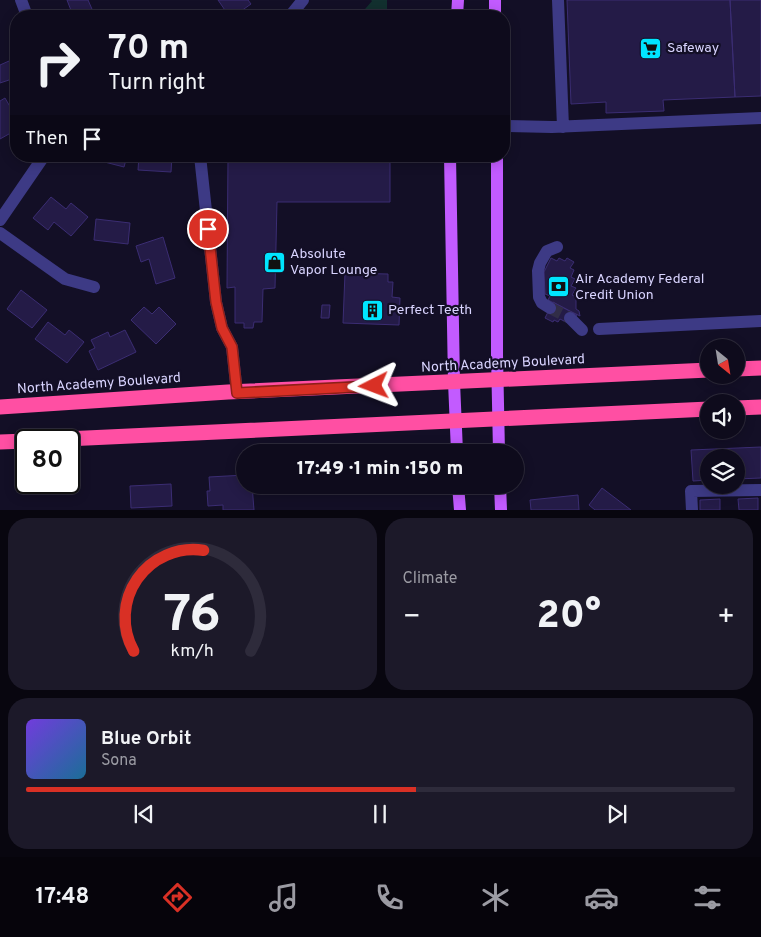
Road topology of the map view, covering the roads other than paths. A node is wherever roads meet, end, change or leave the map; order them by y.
1 (558, 0) edge
2 (761, 118) edge
3 (510, 126) edge
4 (563, 127) junction
5 (40, 162) edge
6 (201, 162) edge
7 (450, 162) edge
8 (497, 162) edge
9 (0, 220) edge
10 (0, 233) edge
11 (557, 247) dead end
12 (94, 287) dead end
13 (550, 308) tunnel mouth
14 (570, 318) tunnel mouth
15 (761, 320) edge
16 (599, 329) dead end
17 (582, 330) dead end
18 (745, 368) edge
19 (761, 368) edge
20 (700, 370) edge
21 (498, 380) junction
22 (454, 382) junction
23 (237, 393) junction
24 (0, 407) edge
25 (761, 407) edge
26 (745, 408) edge
27 (700, 409) edge
28 (498, 419) junction
29 (456, 421) junction
30 (80, 438) edge
31 (15, 441) edge
32 (0, 442) edge
33 (457, 444) edge
34 (499, 444) edge
35 (761, 490) edge
36 (459, 494) edge
37 (501, 494) edge
38 (460, 510) edge
39 (502, 510) edge
40 (692, 510) edge

1 - 4 street
2 - 4 street
3 - 4 street
5 - 9 street
6 - 23 street
7 - 22 main road
8 - 21 main road
10 - 12 street
11 - 13 street
14 - 17 street
15 - 16 street
18 - 19 highway
20 - 21 highway, North Academy Boulevard
21 - 22 highway, North Academy Boulevard
21 - 28 main road
22 - 23 highway, North Academy Boulevard
22 - 29 main road
23 - 24 highway, North Academy Boulevard
25 - 26 highway
27 - 28 highway
28 - 29 highway
28 - 34 main road
29 - 30 highway
29 - 33 main road
31 - 32 highway
35 - 40 street
36 - 38 main road
37 - 39 main road

